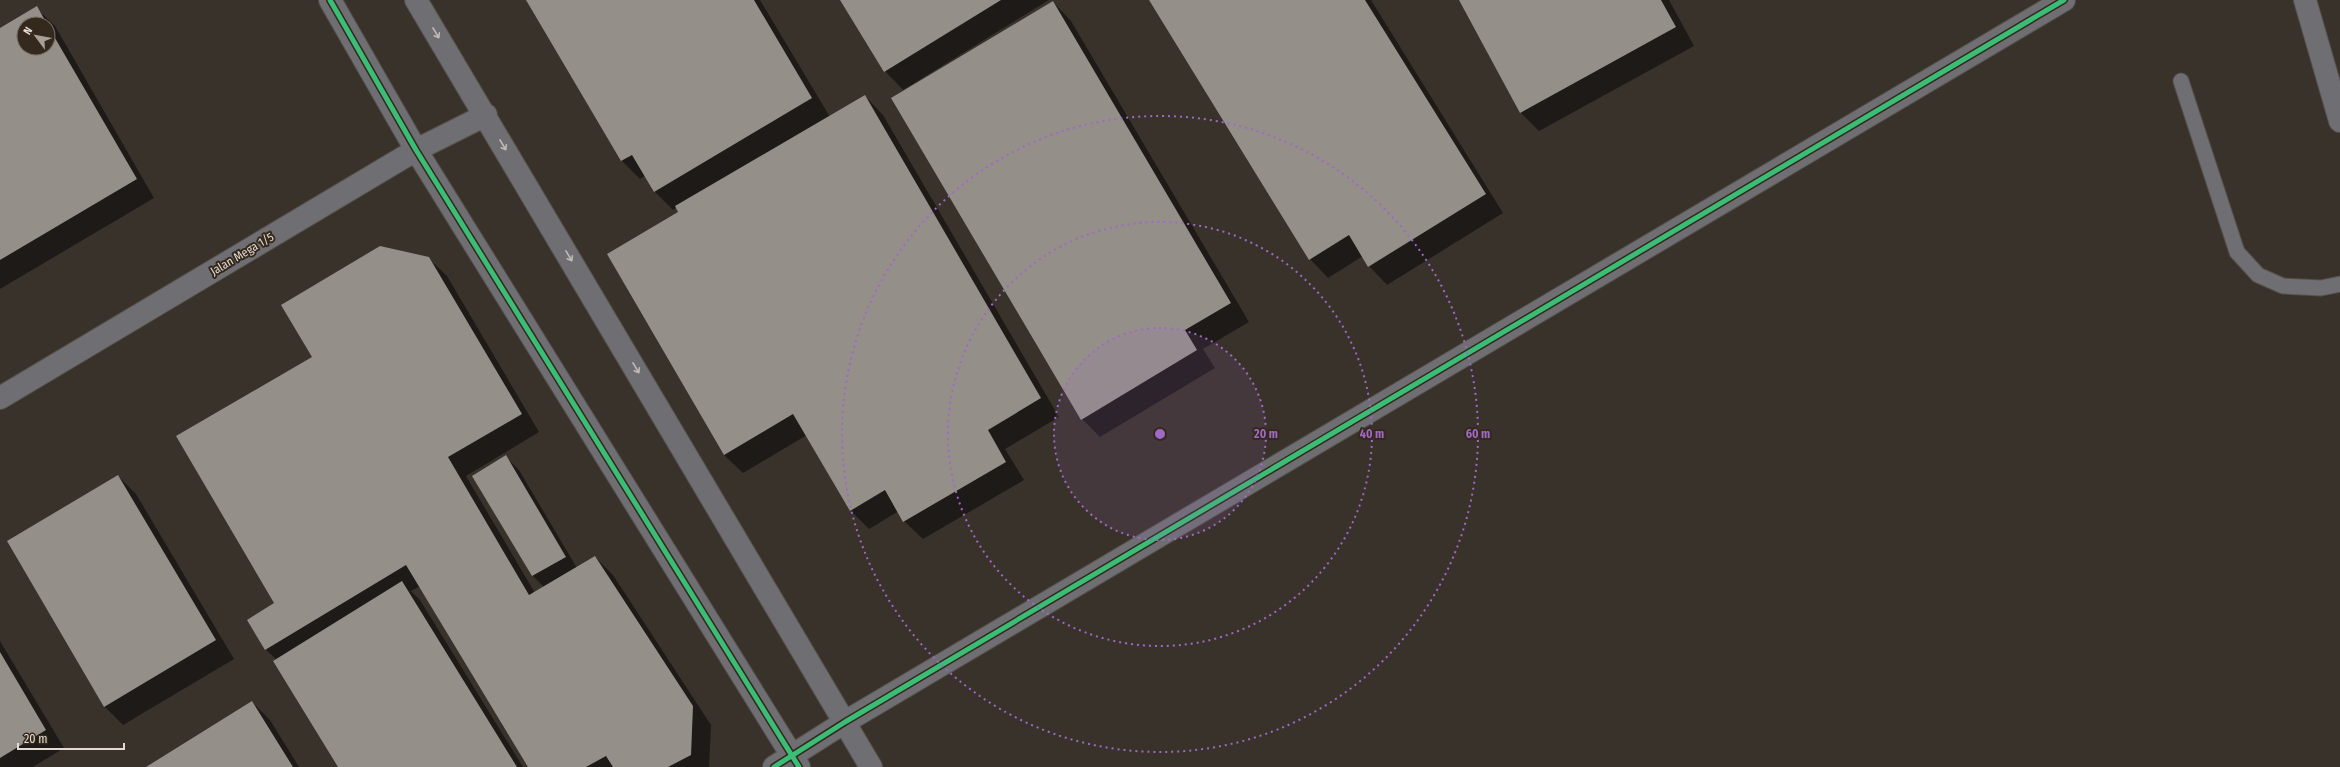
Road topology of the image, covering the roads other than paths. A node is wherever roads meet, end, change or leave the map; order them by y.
1 (330, 0) edge
2 (416, 0) edge
3 (2064, 0) edge
4 (2305, 0) edge
5 (2181, 81) dead end
6 (486, 115) junction
7 (2340, 121) edge
8 (416, 150) junction
9 (2340, 284) edge
10 (0, 398) edge
11 (845, 722) junction
12 (796, 761) edge
13 (774, 767) edge
14 (871, 767) edge

1 - 8 street
2 -> 6 street
3 - 11 street
4 - 7 street
5 - 9 lane
6 - 8 street, Jalan Mega 1/5
6 -> 11 street
8 - 10 street, Jalan Mega 1/5
8 - 12 street
11 - 12 street
11 - 14 street
12 - 13 street

